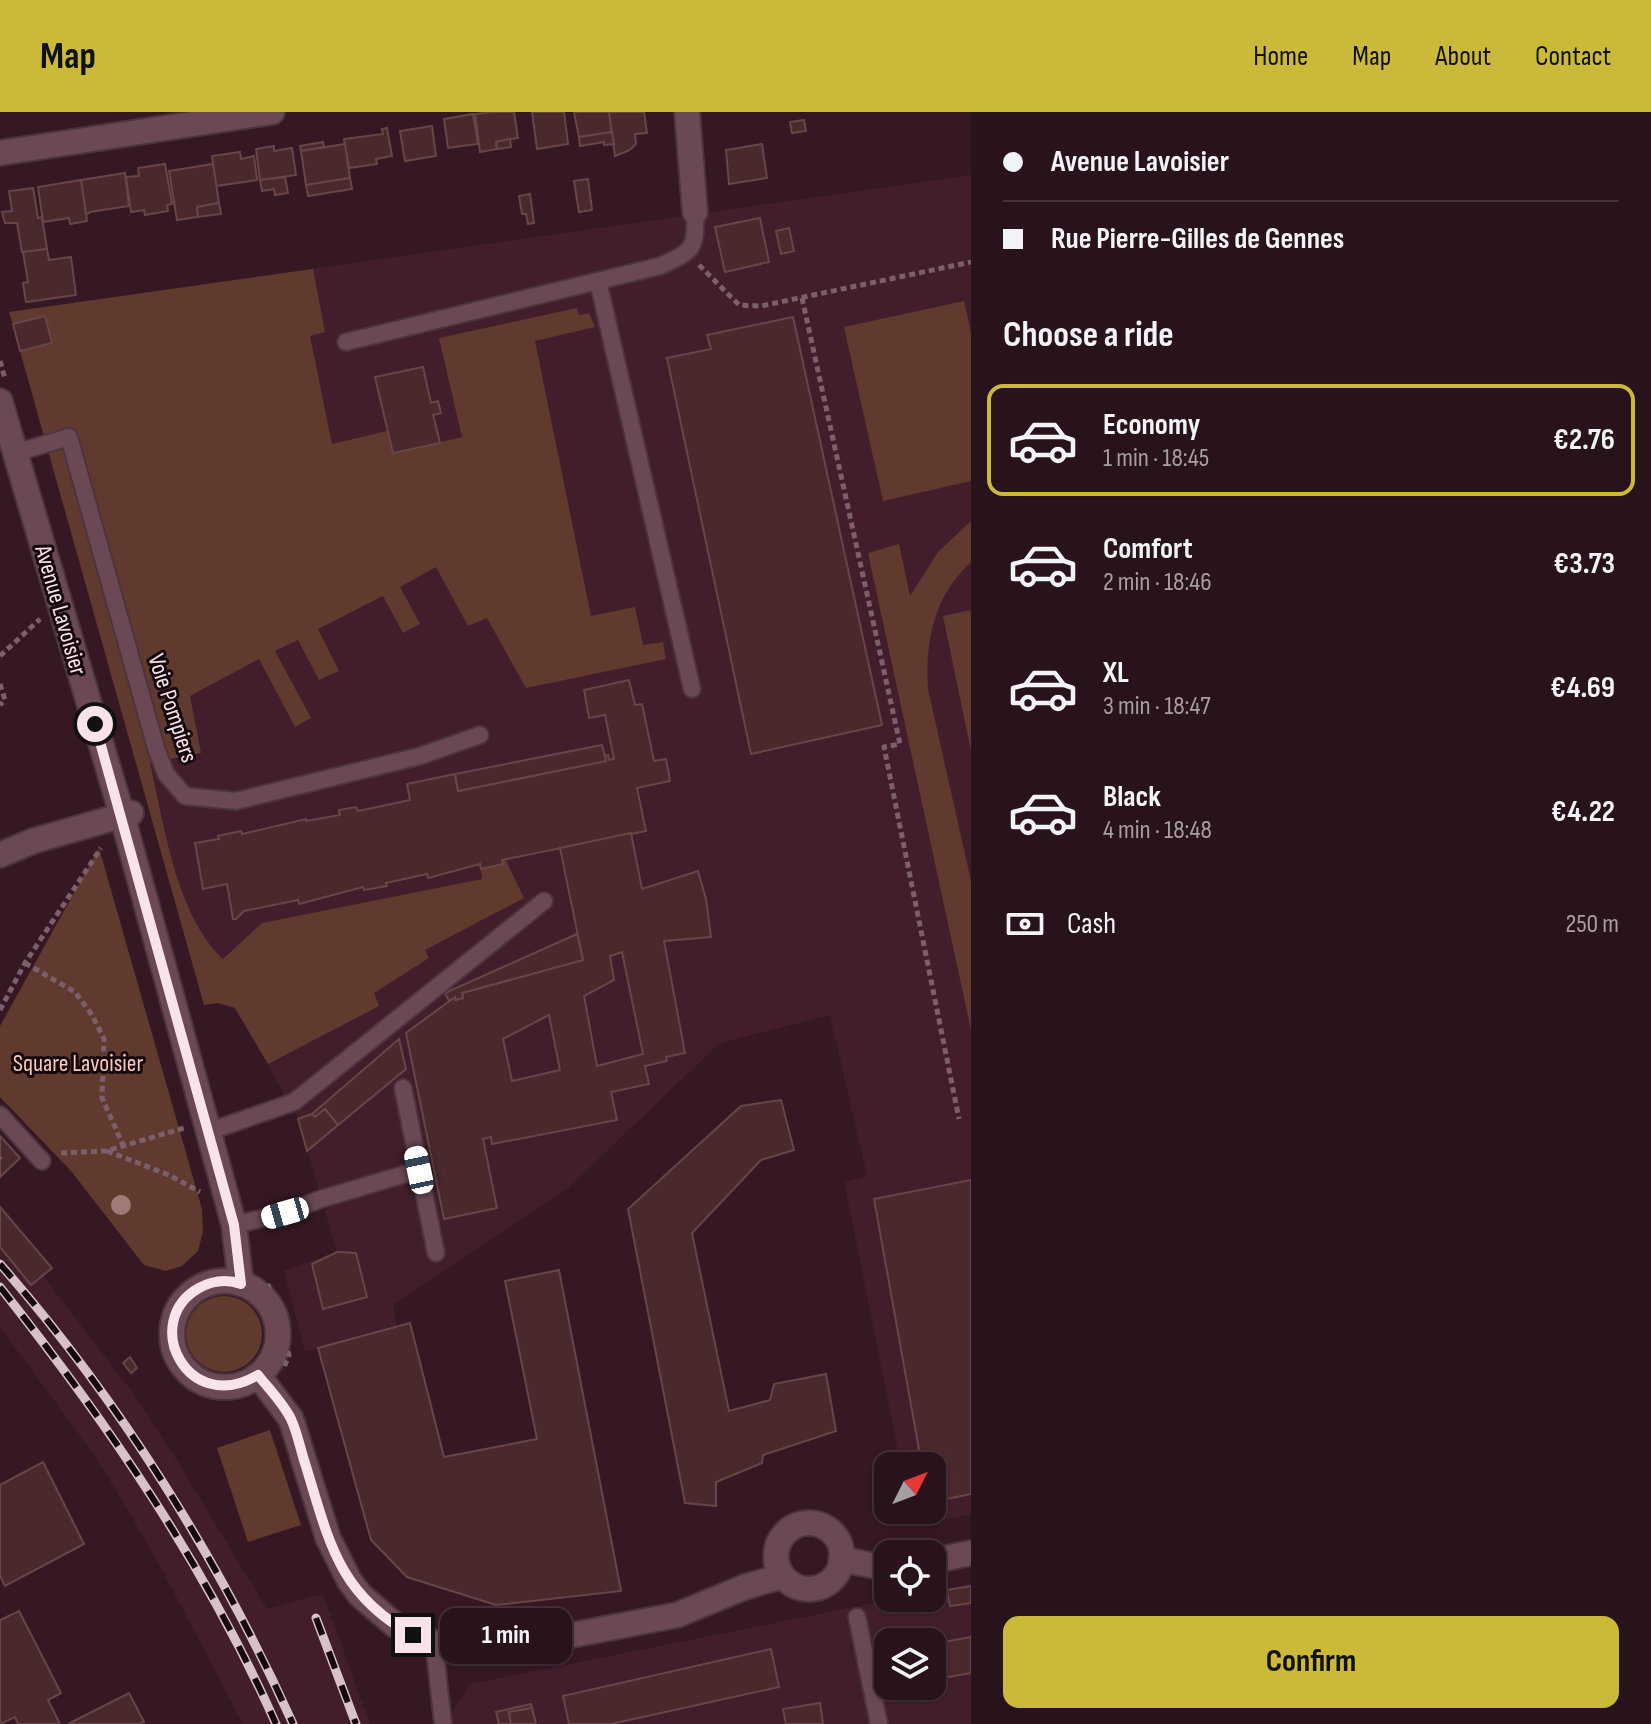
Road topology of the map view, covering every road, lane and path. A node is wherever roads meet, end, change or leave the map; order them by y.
1 (272, 112) edge
2 (687, 112) edge
3 (0, 153) edge
4 (695, 212) joint
5 (686, 254) junction
6 (971, 262) edge
7 (598, 281) junction
8 (802, 298) junction
9 (346, 342) dead end
10 (0, 401) edge
11 (15, 453) junction
12 (59, 602) junction
13 (0, 656) edge
14 (0, 684) edge
15 (692, 689) dead end
16 (0, 705) edge
17 (480, 735) dead end
18 (127, 814) junction
19 (1, 854) edge
20 (544, 901) dead end
21 (25, 963) junction
22 (0, 1010) edge
23 (403, 1088) dead end
24 (0, 1115) edge
25 (959, 1119) dead end
26 (213, 1124) junction
27 (123, 1145) junction
28 (106, 1151) junction
29 (42, 1161) joint
30 (419, 1170) junction
31 (231, 1216) junction
32 (436, 1253) dead end
33 (241, 1284) junction
34 (258, 1375) junction
35 (971, 1553) edge
36 (946, 1558) edge
37 (841, 1559) junction
38 (874, 1566) edge
39 (782, 1576) junction
40 (857, 1617) dead end
41 (434, 1643) junction
42 (443, 1724) edge
43 (879, 1724) edge

1 - 3 street
2 - 4 street
4 - 5 lane
5 - 7 lane
5 - 8 path
6 - 8 path
7 - 9 lane
7 - 15 lane
8 - 25 path
10 - 11 street, Avenue Lavoisier
11 - 12 street, Avenue Lavoisier
11 - 17 lane, Voie Pompiers
12 - 13 path
12 - 18 street, Avenue Lavoisier
14 - 16 path
18 - 19 street
18 - 21 path
18 - 26 street, Avenue Lavoisier
20 - 26 lane
21 - 22 path
21 - 27 path
23 - 30 lane
24 - 29 lane
26 - 27 path
26 - 31 street, Avenue Lavoisier
27 - 28 path
28 - 29 path
28 - 31 path
30 - 31 lane
30 - 32 lane
31 - 33 street, Avenue Lavoisier
33 - 34 street
33 - 34 street
34 - 41 street
35 - 36 street
37 - 38 street
37 - 39 street
37 - 39 street
39 - 41 street
40 - 43 lane
41 - 42 lane

